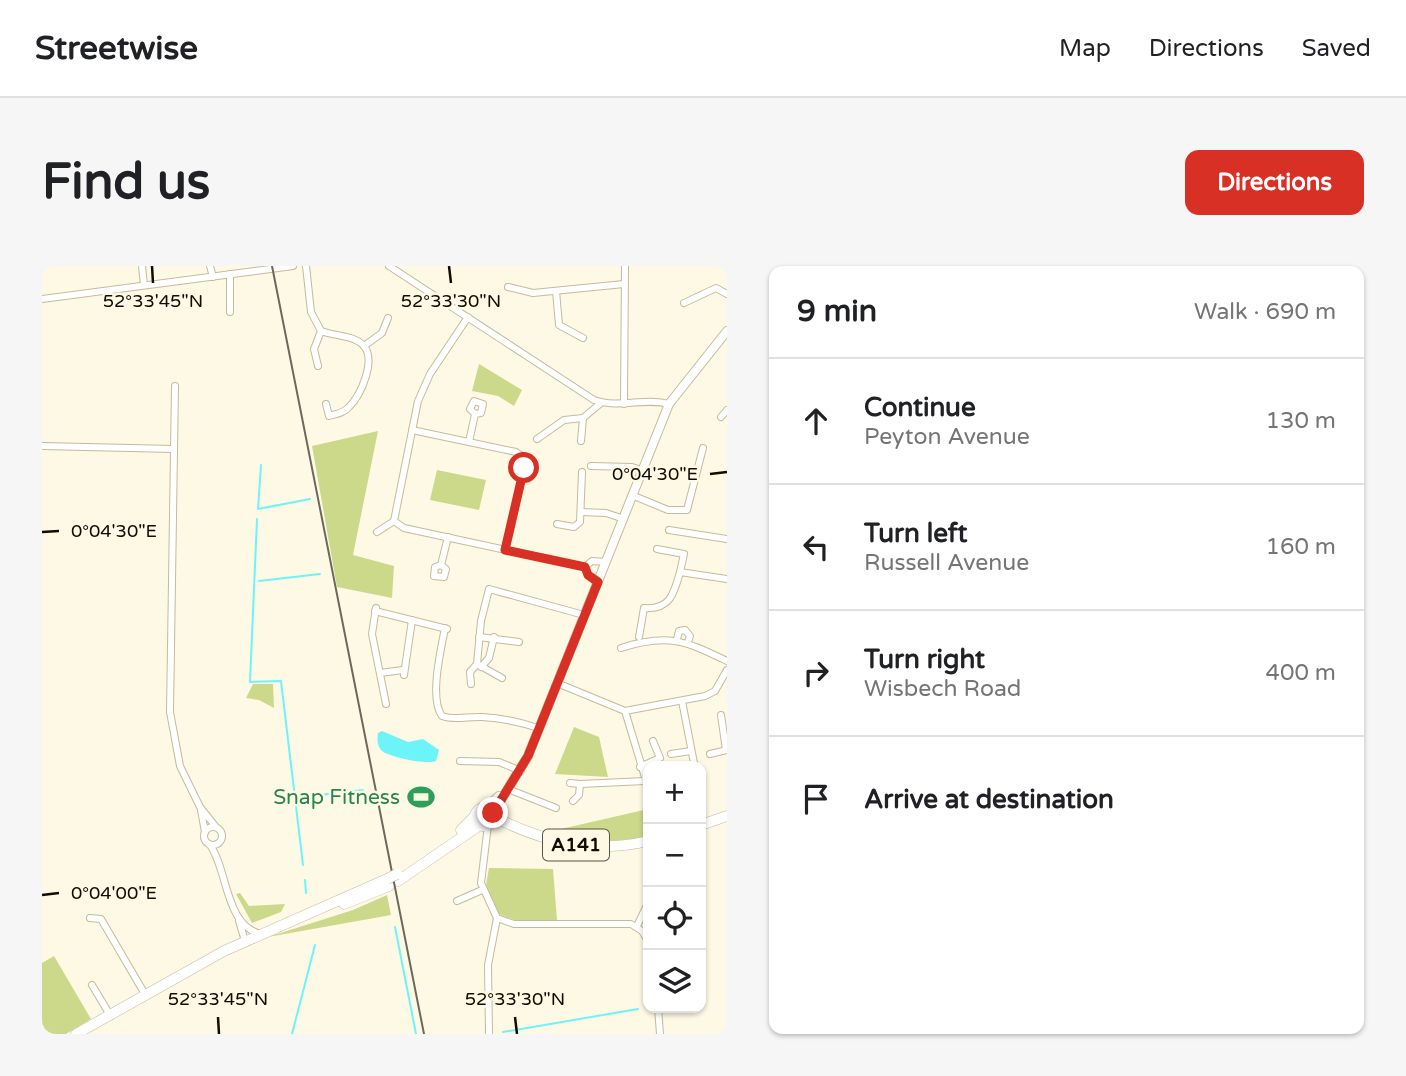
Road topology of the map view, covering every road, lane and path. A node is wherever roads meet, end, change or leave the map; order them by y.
1 (142, 266) edge
2 (211, 266) edge
3 (293, 266) edge
4 (306, 266) edge
5 (389, 266) edge
6 (625, 266) edge
7 (230, 274) junction
8 (213, 277) junction
9 (624, 284) junction
10 (144, 285) junction
11 (508, 287) dead end
12 (556, 291) junction
13 (727, 294) edge
14 (42, 299) edge
15 (684, 303) dead end
16 (230, 312) dead end
17 (468, 317) junction
18 (388, 318) dead end
19 (321, 331) junction
20 (727, 331) edge
21 (583, 338) dead end
22 (364, 346) junction
23 (318, 366) dead end
24 (175, 386) dead end
25 (601, 403) junction
26 (326, 404) dead end
27 (624, 404) junction
28 (669, 404) junction
29 (727, 410) edge
30 (475, 414) dead end
31 (721, 417) dead end
32 (583, 418) junction
33 (412, 430) junction
34 (537, 439) dead end
35 (581, 441) dead end
36 (469, 442) junction
37 (42, 446) edge
38 (703, 448) dead end
39 (174, 449) junction
40 (591, 466) dead end
41 (644, 471) junction
42 (582, 472) dead end
43 (634, 496) junction
44 (582, 512) junction
45 (624, 519) junction
46 (394, 520) junction
47 (557, 524) dead end
48 (669, 530) dead end
49 (377, 532) dead end
50 (691, 536) dead end
51 (448, 537) junction
52 (727, 540) edge
53 (657, 549) dead end
54 (505, 550) junction
55 (607, 562) junction
56 (442, 565) dead end
57 (585, 567) junction
58 (680, 572) junction
59 (727, 579) edge
60 (598, 582) junction
61 (584, 615) junction
62 (412, 620) junction
63 (479, 637) junction
64 (639, 637) dead end
65 (494, 638) junction
66 (677, 639) junction
67 (519, 642) dead end
68 (688, 642) junction
69 (621, 648) dead end
70 (727, 661) edge
71 (479, 665) junction
72 (727, 670) edge
73 (380, 673) junction
74 (502, 678) dead end
75 (557, 683) junction
76 (471, 684) dead end
77 (719, 686) junction
78 (727, 690) edge
79 (682, 701) junction
80 (386, 704) dead end
81 (625, 711) junction
82 (721, 715) dead end
83 (538, 728) junction
84 (653, 741) dead end
85 (727, 750) edge
86 (671, 754) dead end
87 (710, 754) dead end
88 (701, 756) dead end
89 (692, 757) junction
90 (660, 758) junction
91 (460, 761) dead end
92 (661, 761) edge
93 (640, 767) junction
94 (521, 771) junction
95 (643, 774) edge
96 (570, 783) dead end
97 (580, 784) junction
98 (643, 784) edge
99 (513, 791) dead end
100 (573, 801) dead end
101 (200, 807) junction
102 (556, 808) dead end
103 (727, 816) edge
104 (486, 819) junction
105 (704, 824) edge
106 (216, 827) junction
107 (205, 832) junction
108 (220, 842) junction
109 (643, 842) edge
110 (210, 845) junction
111 (219, 862) junction
112 (482, 890) junction
113 (457, 901) dead end
114 (643, 913) edge
115 (238, 916) junction
116 (90, 918) dead end
117 (498, 918) junction
118 (637, 926) junction
119 (261, 934) junction
120 (643, 934) edge
121 (245, 941) junction
122 (92, 985) dead end
123 (146, 996) junction
124 (658, 1013) edge
125 (110, 1015) junction
126 (76, 1034) edge
127 (489, 1034) edge
128 (660, 1034) edge

1 - 10 street
2 - 8 street
3 - 7 street
4 - 19 street
5 - 17 street
6 - 9 street
7 - 8 street
7 - 16 street
8 - 10 street
9 - 12 street
9 - 27 street
10 - 14 street
11 - 12 street
12 - 21 street
13 - 15 street
17 - 25 street
17 - 33 street
18 - 22 street
19 - 22 street
19 - 23 street
20 - 28 main road
22 - 26 street
24 - 39 street
25 - 27 street
25 - 32 street
27 - 28 street
28 - 41 main road
29 - 31 street
30 - 36 street
32 - 34 street
32 - 35 street
33 - 36 street
33 - 46 street
36 - 54 street
37 - 39 street
38 - 43 street
39 - 101 street
40 - 41 street
41 - 43 main road
42 - 44 street
43 - 45 main road
44 - 45 street
44 - 47 street
45 - 55 main road
46 - 49 street
46 - 51 street
48 - 52 street
50 - 52 street
51 - 54 street
51 - 56 street
53 - 58 street
54 - 57 street
55 - 57 street
55 - 60 main road
57 - 60 street
58 - 59 street
58 - 64 street
60 - 61 main road
61 - 63 street
61 - 75 main road
62 - 73 street
62 - 73 street
62 - 83 street
63 - 65 street
63 - 71 street
65 - 67 street
65 - 71 street
66 - 68 street
66 - 68 street
66 - 69 street
68 - 70 street
71 - 74 street
71 - 76 street
72 - 77 street
73 - 80 street
75 - 81 street
75 - 83 main road
77 - 78 street
77 - 79 street
79 - 81 street
79 - 89 street
81 - 93 street
82 - 85 street
83 - 94 main road
84 - 90 street
85 - 87 street
86 - 89 street
88 - 89 street
90 - 92 street
90 - 93 street
91 - 94 street
93 - 95 street
94 - 104 main road
96 - 97 street
97 - 98 street
97 - 100 street
99 - 102 street
101 - 106 street
101 - 107 street
103 - 105 highway
104 - 109 highway, A141
104 - 112 street
104 - 119 highway
106 - 107 street
106 - 108 street
107 - 110 street
108 - 110 street
108 - 111 street
110 - 111 street
111 - 115 street
112 - 113 street
112 - 117 street
114 - 118 street
115 - 119 street
115 - 121 street
116 - 123 street
117 - 118 street
117 - 127 street
118 - 120 street
119 - 121 highway
121 - 123 highway
122 - 125 street
123 - 125 highway
124 - 128 street
125 - 126 highway

